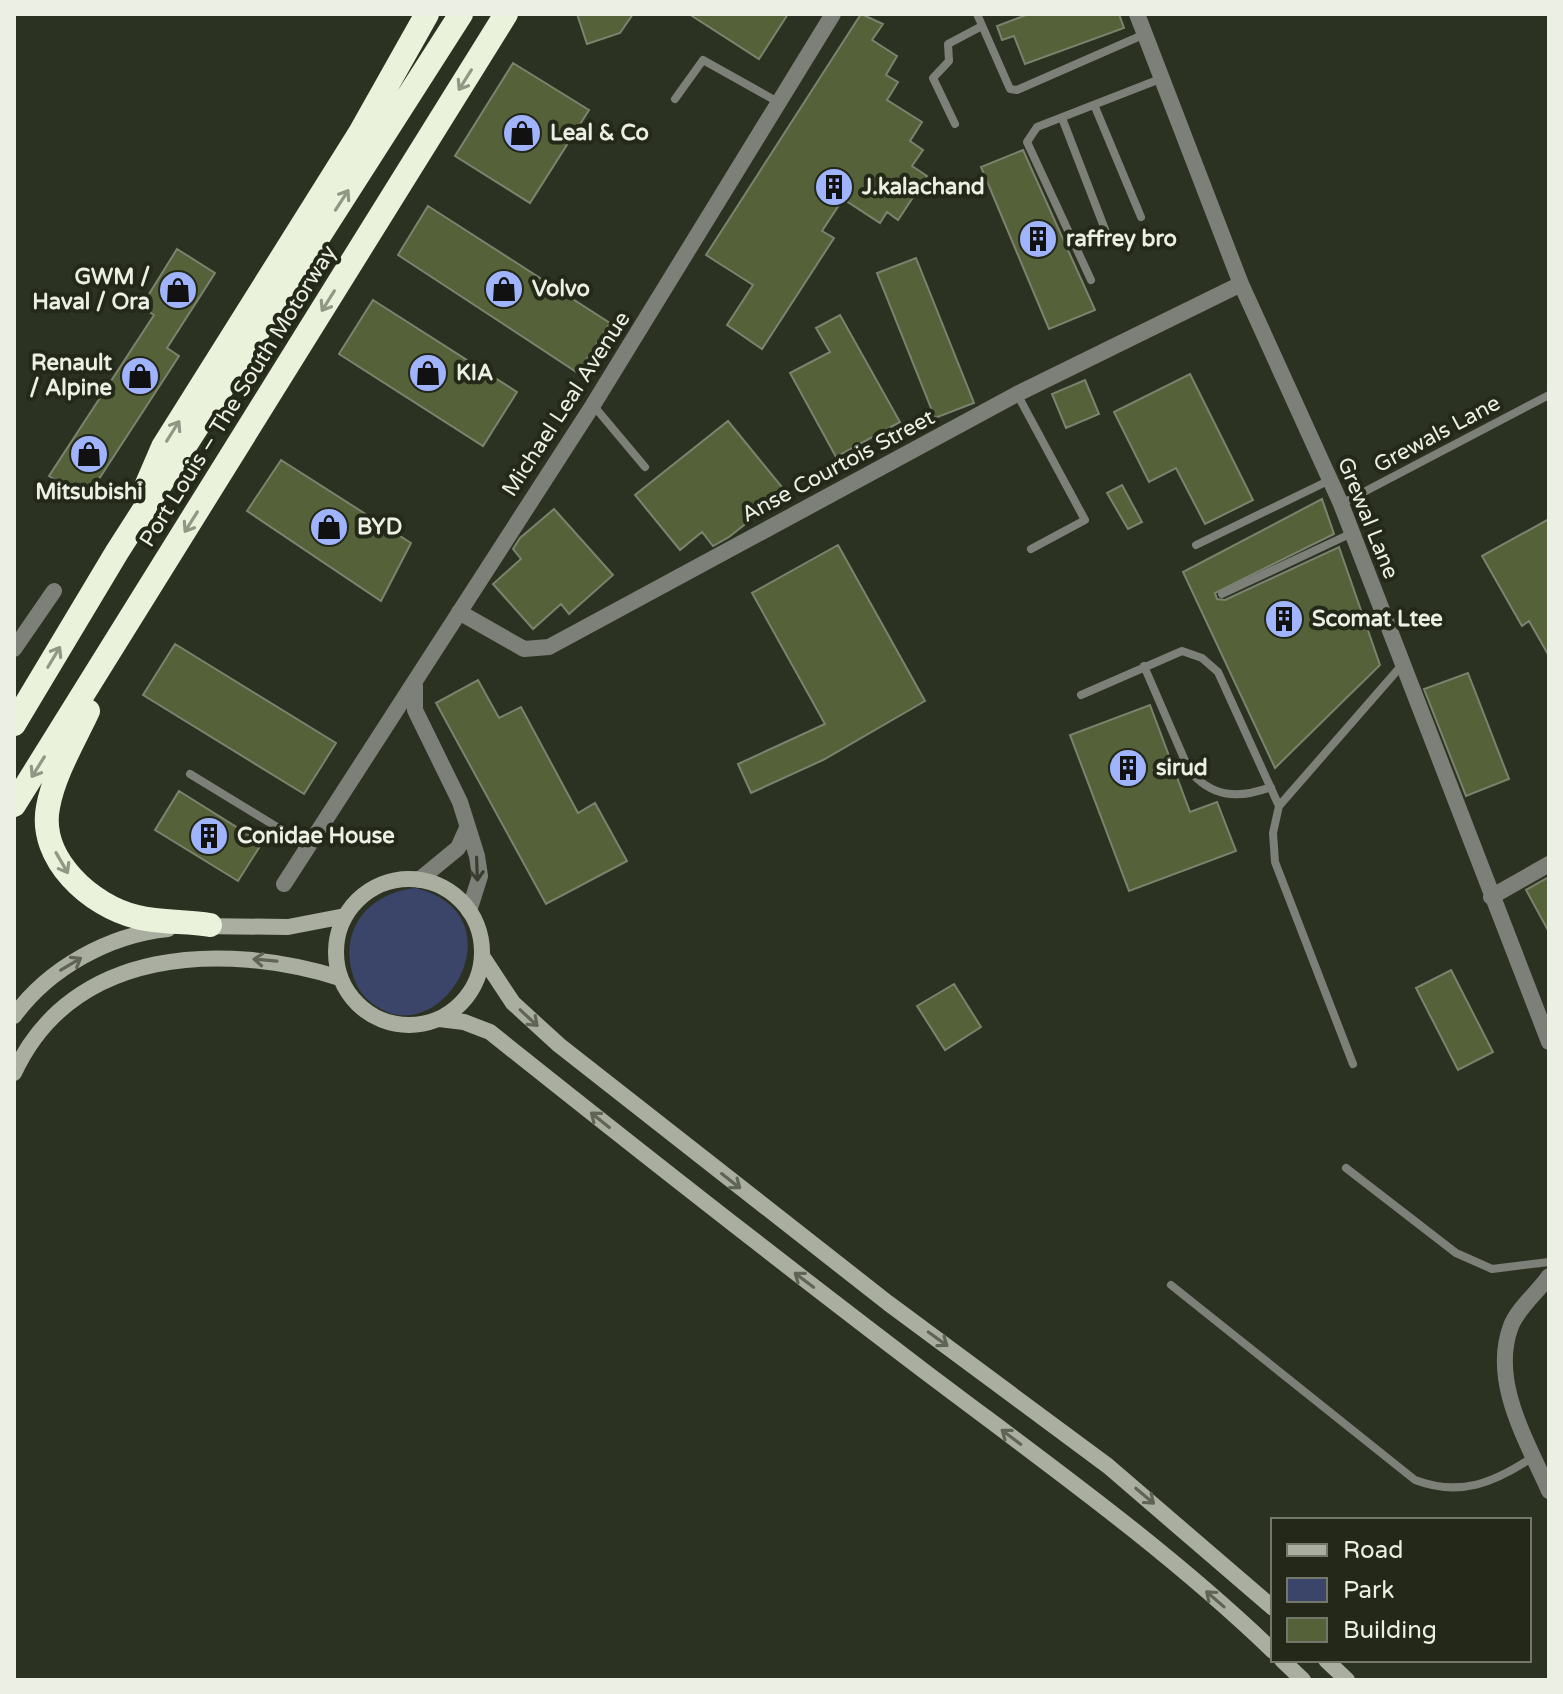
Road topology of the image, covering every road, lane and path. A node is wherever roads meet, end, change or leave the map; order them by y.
1 (427, 14) edge
2 (458, 14) edge
3 (506, 14) edge
4 (833, 14) edge
5 (977, 14) edge
6 (1137, 14) edge
7 (980, 27) junction
8 (1145, 34) junction
9 (1160, 79) junction
10 (675, 99) dead end
11 (778, 102) junction
12 (1095, 107) junction
13 (1062, 118) junction
14 (955, 124) dead end
15 (1141, 217) dead end
16 (1106, 232) dead end
17 (1091, 280) dead end
18 (1241, 284) junction
19 (1017, 394) junction
20 (1549, 395) edge
21 (593, 405) junction
22 (645, 467) dead end
23 (1330, 480) junction
24 (1341, 504) junction
25 (1352, 533) junction
26 (1196, 545) dead end
27 (1031, 549) dead end
28 (117, 552) junction
29 (54, 591) dead end
30 (1222, 594) dead end
31 (459, 612) junction
32 (121, 635) junction
33 (14, 649) edge
34 (1402, 665) junction
35 (1144, 666) junction
36 (415, 684) junction
37 (1081, 695) dead end
38 (14, 724) edge
39 (190, 774) dead end
40 (1271, 787) junction
41 (14, 805) edge
42 (1279, 806) junction
43 (467, 828) junction
44 (308, 846) junction
45 (1549, 864) edge
46 (419, 880) junction
47 (284, 884) dead end
48 (1491, 897) junction
49 (469, 911) junction
50 (345, 916) junction
51 (210, 925) junction
52 (482, 956) junction
53 (340, 978) junction
54 (14, 1016) edge
55 (439, 1019) junction
56 (1549, 1042) edge
57 (1353, 1064) dead end
58 (14, 1073) edge
59 (1346, 1168) dead end
60 (1549, 1262) edge
61 (1549, 1276) edge
62 (1171, 1285) dead end
63 (1534, 1457) junction
64 (1549, 1491) edge
65 (1271, 1606) edge
66 (1271, 1649) edge
67 (1284, 1662) edge
68 (1328, 1662) edge
69 (1303, 1680) edge
70 (1347, 1680) edge

28 -> 1 highway
28 -> 2 highway, Port Louis – The South Motorway
3 -> 32 highway, Port Louis – The South Motorway
4 - 11 street, Michael Leal Avenue
5 - 7 lane
6 - 8 street, Grewal Lane
7 - 8 lane
7 - 14 lane
8 - 9 street, Grewal Lane
9 - 12 lane
9 - 18 street, Grewal Lane
10 - 11 lane
11 - 21 street, Michael Leal Avenue
12 - 13 lane
12 - 15 lane
13 - 16 lane
13 - 17 lane
18 - 19 street, Anse Courtois Street
18 - 23 street, Grewal Lane
19 - 27 lane
19 - 31 street, Anse Courtois Street
20 - 24 lane, Grewals Lane
21 - 22 lane
21 - 31 street, Michael Leal Avenue
23 - 24 street, Grewal Lane
23 - 26 lane
24 - 25 street, Grewal Lane
25 - 30 lane
25 - 34 street, Grewal Lane
38 -> 28 highway, Port Louis – The South Motorway
29 - 33 street
31 - 36 street, Michael Leal Avenue
32 -> 41 highway, Port Louis – The South Motorway
32 -> 51 highway
34 - 42 lane
34 - 48 street, Grewal Lane
35 - 37 lane
35 - 40 lane
35 - 40 lane
36 - 43 street
36 - 44 street, Michael Leal Avenue
39 - 44 lane
40 - 42 lane
42 - 57 lane
43 - 46 street
43 -> 49 street
44 - 47 street, Michael Leal Avenue
45 - 48 street
46 - 49 street
46 - 50 street
48 - 56 street, Grewal Lane
49 - 52 street
50 - 51 street
50 - 53 street
54 -> 51 street
52 - 55 street
52 -> 65 street
53 - 55 street
53 -> 58 street
66 -> 55 street
59 - 60 lane
61 - 63 street
62 - 63 lane
63 - 64 street
67 - 69 street
68 - 70 street

